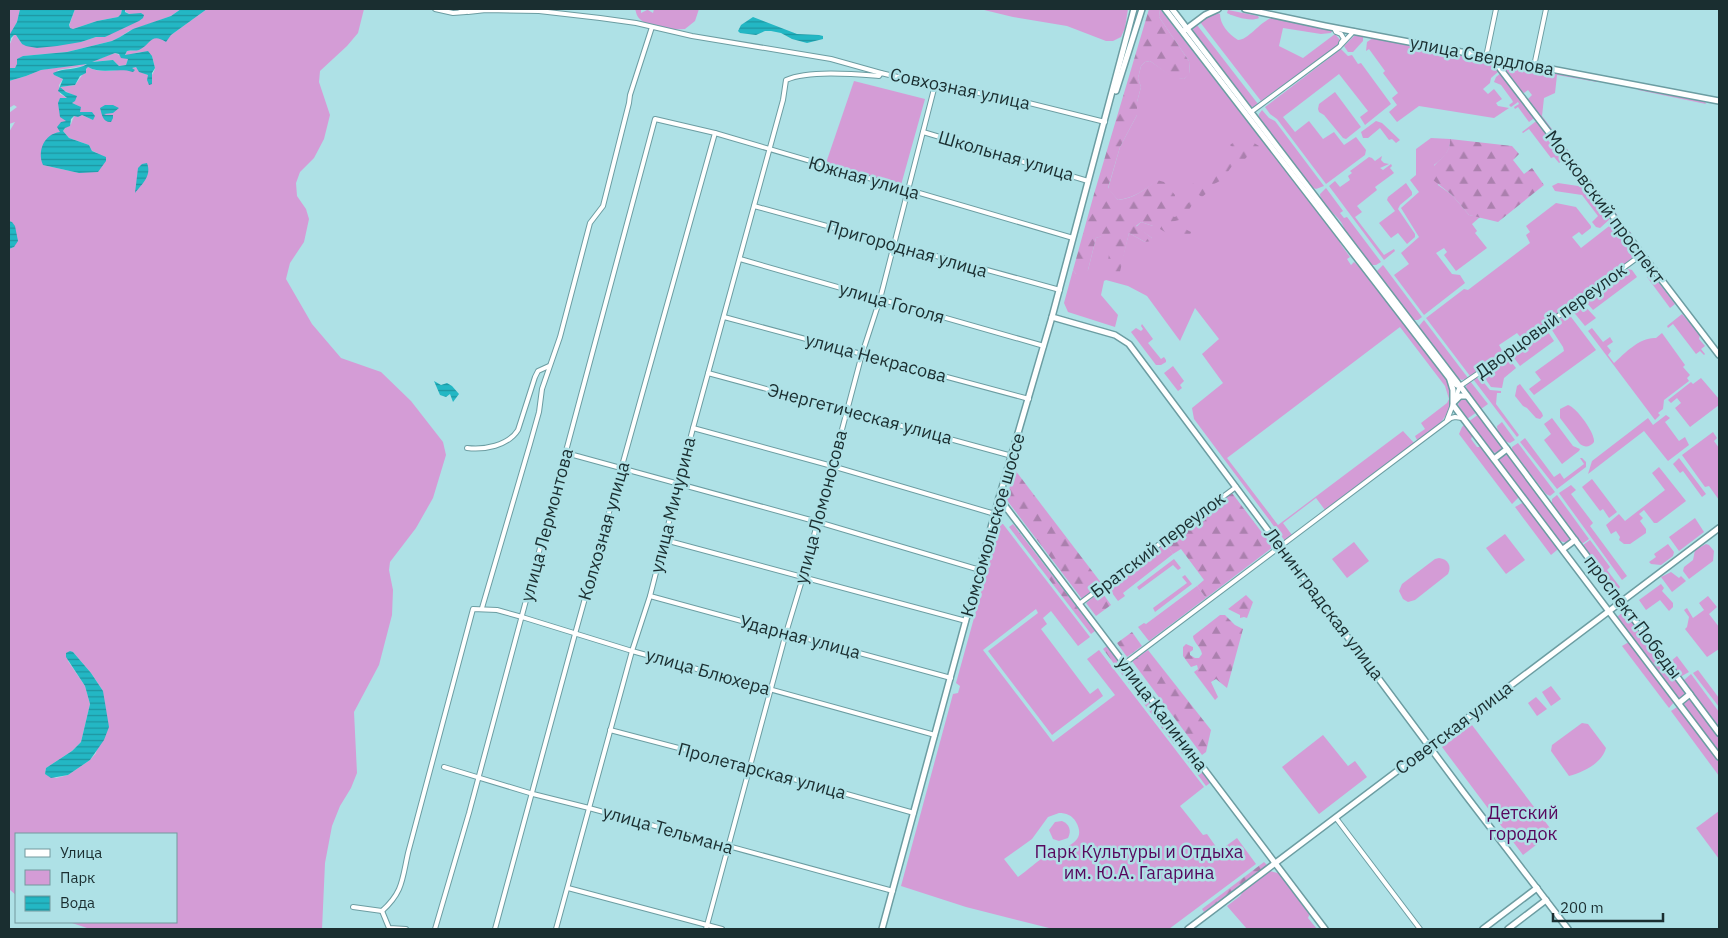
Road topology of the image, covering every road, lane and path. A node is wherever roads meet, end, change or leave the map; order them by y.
1 (435, 9) edge
2 (460, 9) edge
3 (1134, 9) edge
4 (1142, 9) edge
5 (1165, 9) edge
6 (1172, 9) edge
7 (1218, 9) edge
8 (1245, 9) edge
9 (1496, 9) edge
10 (1546, 9) edge
11 (468, 12) junction
12 (652, 28) junction
13 (1334, 28) junction
14 (1185, 30) junction
15 (1354, 31) junction
16 (1339, 47) junction
17 (1125, 56) junction
18 (1489, 58) junction
19 (1506, 61) junction
20 (1534, 66) junction
21 (1501, 70) junction
22 (881, 72) junction
23 (786, 80) joint
24 (935, 85) junction
25 (1719, 101) edge
26 (1249, 114) junction
27 (655, 119) joint
28 (1105, 122) junction
29 (923, 132) junction
30 (715, 133) junction
31 (769, 150) junction
32 (1088, 181) junction
33 (908, 190) junction
34 (754, 206) junction
35 (1073, 238) junction
36 (894, 245) junction
37 (1641, 255) junction
38 (740, 259) junction
39 (1060, 290) junction
40 (880, 299) junction
41 (724, 317) junction
42 (1052, 317) junction
43 (1412, 327) junction
44 (1044, 346) junction
45 (862, 354) junction
46 (1719, 355) edge
47 (549, 366) junction
48 (708, 372) junction
49 (1450, 379) junction
50 (1460, 386) junction
51 (1467, 396) junction
52 (1029, 399) junction
53 (1454, 403) junction
54 (848, 410) junction
55 (1464, 419) junction
56 (1446, 422) junction
57 (693, 428) junction
58 (467, 448) dead end
59 (1507, 449) junction
60 (566, 453) junction
61 (1012, 456) junction
62 (1494, 459) junction
63 (832, 466) junction
64 (622, 470) junction
65 (679, 484) junction
66 (1236, 487) junction
67 (999, 498) junction
68 (995, 514) junction
69 (818, 522) junction
70 (1719, 528) edge
71 (665, 540) junction
72 (1575, 540) junction
73 (1281, 547) junction
74 (1562, 549) junction
75 (980, 570) junction
76 (803, 577) junction
77 (650, 596) junction
78 (1621, 601) junction
79 (1079, 604) junction
80 (482, 608) junction
81 (1609, 610) junction
82 (522, 617) junction
83 (966, 621) junction
84 (786, 633) junction
85 (576, 634) junction
86 (632, 651) junction
87 (1124, 664) junction
88 (951, 678) junction
89 (771, 689) junction
90 (1690, 694) junction
91 (1679, 702) junction
92 (610, 730) junction
93 (1719, 733) edge
94 (935, 735) junction
95 (1430, 746) junction
96 (1719, 756) edge
97 (444, 766) dead end
98 (751, 767) junction
99 (478, 777) junction
100 (533, 794) junction
101 (589, 808) junction
102 (914, 813) junction
103 (1336, 818) junction
104 (728, 846) junction
105 (1275, 863) junction
106 (568, 888) junction
107 (1537, 888) junction
108 (893, 891) junction
109 (1546, 900) junction
110 (353, 907) dead end
111 (382, 911) junction
112 (706, 927) edge
113 (406, 929) edge
114 (435, 929) edge
115 (496, 929) edge
116 (556, 929) edge
117 (722, 929) edge
118 (882, 929) edge
119 (1188, 929) edge
120 (1324, 929) edge
121 (1420, 929) edge
122 (1483, 929) edge
123 (1508, 929) edge
124 (1568, 929) edge

1 - 11 street
2 - 11 street
3 - 17 main road, Комсомольское шоссе
4 - 17 main road, Комсомольское шоссе
5 - 14 main road, проспект Победы
6 - 14 main road, проспект Победы
7 - 14 main road
8 - 13 main road, улица Свердлова
9 - 18 street
10 - 20 street
11 - 12 street
12 - 22 street
12 - 47 street
13 - 15 main road, улица Свердлова
13 - 16 street
14 - 26 main road, проспект Победы
15 - 16 street
15 - 18 main road, улица Свердлова
16 - 26 street
17 - 28 main road, Комсомольское шоссе
18 - 19 main road, улица Свердлова
18 - 21 main road, Московский проспект
19 - 20 main road, улица Свердлова
19 - 21 main road
20 - 25 main road, улица Свердлова
21 - 37 main road, Московский проспект
22 - 23 street, Совхозная улица
22 - 24 street, Совхозная улица
23 - 31 street, улица Мичурина
24 - 28 street, Совхозная улица
24 - 29 street, улица Ломоносова
26 - 43 main road, проспект Победы
27 - 30 street, Южная улица
27 - 60 street, улица Лермонтова
28 - 32 main road, Комсомольское шоссе
29 - 32 street, Школьная улица
29 - 33 street, улица Ломоносова
30 - 31 street, Южная улица
30 - 64 street, Колхозная улица
31 - 33 street, Южная улица
31 - 34 street, улица Мичурина
32 - 35 main road, Комсомольское шоссе
33 - 35 street, Южная улица
33 - 36 street, улица Ломоносова
34 - 36 street, Пригородная улица
34 - 38 street, улица Мичурина
35 - 39 main road, Комсомольское шоссе
36 - 39 street, Пригородная улица
36 - 40 street, улица Ломоносова
37 - 46 main road, Московский проспект
37 - 50 street, Дворцовый переулок
38 - 40 street, улица Гоголя
38 - 41 street, улица Мичурина
39 - 42 main road, Комсомольское шоссе
40 - 44 street, улица Гоголя
40 - 45 street, улица Ломоносова
41 - 45 street, улица Некрасова
41 - 48 street, улица Мичурина
42 - 44 main road, Комсомольское шоссе
42 - 66 main road, Ленинградская улица
43 - 49 main road, проспект Победы
43 - 50 main road, проспект Победы
44 - 52 main road, Комсомольское шоссе
45 - 52 street, улица Некрасова
45 - 54 street, улица Ломоносова
47 - 58 street
47 - 80 street
48 - 54 street, Энергетическая улица
48 - 57 street, улица Мичурина
49 - 50 main road, проспект Победы
49 - 53 main road
50 - 51 main road, проспект Победы
50 - 53 street
51 - 53 main road
51 - 59 main road, проспект Победы
52 - 61 main road, Комсомольское шоссе
53 - 55 main road, проспект Победы
53 - 56 street
54 - 61 street, Энергетическая улица
54 - 63 street, улица Ломоносова
55 - 56 street
55 - 62 main road, проспект Победы
56 - 73 street
57 - 63 street
57 - 65 street, улица Мичурина
59 - 62 main road
59 - 72 main road, проспект Победы
60 - 64 street
60 - 82 street, улица Лермонтова
61 - 67 main road, Комсомольское шоссе
62 - 74 main road, проспект Победы
63 - 68 street
63 - 69 street, улица Ломоносова
64 - 65 street
64 - 85 street, Колхозная улица
65 - 69 street
65 - 71 street, улица Мичурина
66 - 73 main road, Ленинградская улица
66 - 79 street, Братский переулок
67 - 68 main road, Комсомольское шоссе
67 - 79 main road, улица Калинина
68 - 75 main road, Комсомольское шоссе
69 - 75 street
69 - 76 street, улица Ломоносова
70 - 78 main road, Советская улица
71 - 76 street
71 - 77 street, улица Мичурина
72 - 74 main road, проспект Победы
72 - 78 main road, проспект Победы
73 - 87 street
73 - 95 main road, Ленинградская улица
74 - 81 main road, проспект Победы
75 - 83 main road, Комсомольское шоссе
76 - 83 street
76 - 84 street, улица Ломоносова
77 - 84 street, Ударная улица
77 - 86 street, улица Мичурина
78 - 81 main road, Советская улица
78 - 90 main road, проспект Победы
79 - 87 main road, улица Калинина
80 - 82 street, улица Блюхера
80 - 111 street
81 - 91 main road, проспект Победы
81 - 95 main road, Советская улица
82 - 85 street, улица Блюхера
82 - 99 street, улица Лермонтова
83 - 88 main road, Комсомольское шоссе
84 - 88 street, Ударная улица
84 - 89 street, улица Ломоносова
85 - 86 street, улица Блюхера
85 - 100 street, Колхозная улица
86 - 89 street, улица Блюхера
86 - 92 street, улица Мичурина
87 - 105 main road, улица Калинина
88 - 94 main road, Комсомольское шоссе
89 - 94 street, улица Блюхера
89 - 98 street, улица Ломоносова
90 - 91 main road, проспект Победы
90 - 93 main road, проспект Победы
91 - 96 main road, проспект Победы
92 - 98 street, Пролетарская улица
92 - 101 street, улица Мичурина
94 - 102 main road, Комсомольское шоссе
95 - 103 main road, Советская улица
95 - 107 main road, Ленинградская улица
97 - 99 street, улица Тельмана
98 - 102 street, Пролетарская улица
98 - 104 street, улица Ломоносова
99 - 100 street, улица Тельмана
99 - 114 street, улица Лермонтова
100 - 101 street, улица Тельмана
100 - 115 street, Колхозная улица
101 - 104 street, улица Тельмана
101 - 106 street, улица Мичурина
102 - 108 main road, Комсомольское шоссе
103 - 105 main road, Советская улица
103 - 121 street
104 - 108 street, улица Тельмана
104 - 112 street, улица Ломоносова
105 - 119 main road, Советская улица
105 - 120 main road, улица Калинина
106 - 112 street
106 - 116 street, улица Мичурина
107 - 109 main road, Ленинградская улица
107 - 122 main road
108 - 118 main road, Комсомольское шоссе
109 - 123 main road
109 - 124 main road, Ленинградская улица
110 - 111 street
111 - 113 street
112 - 117 street

